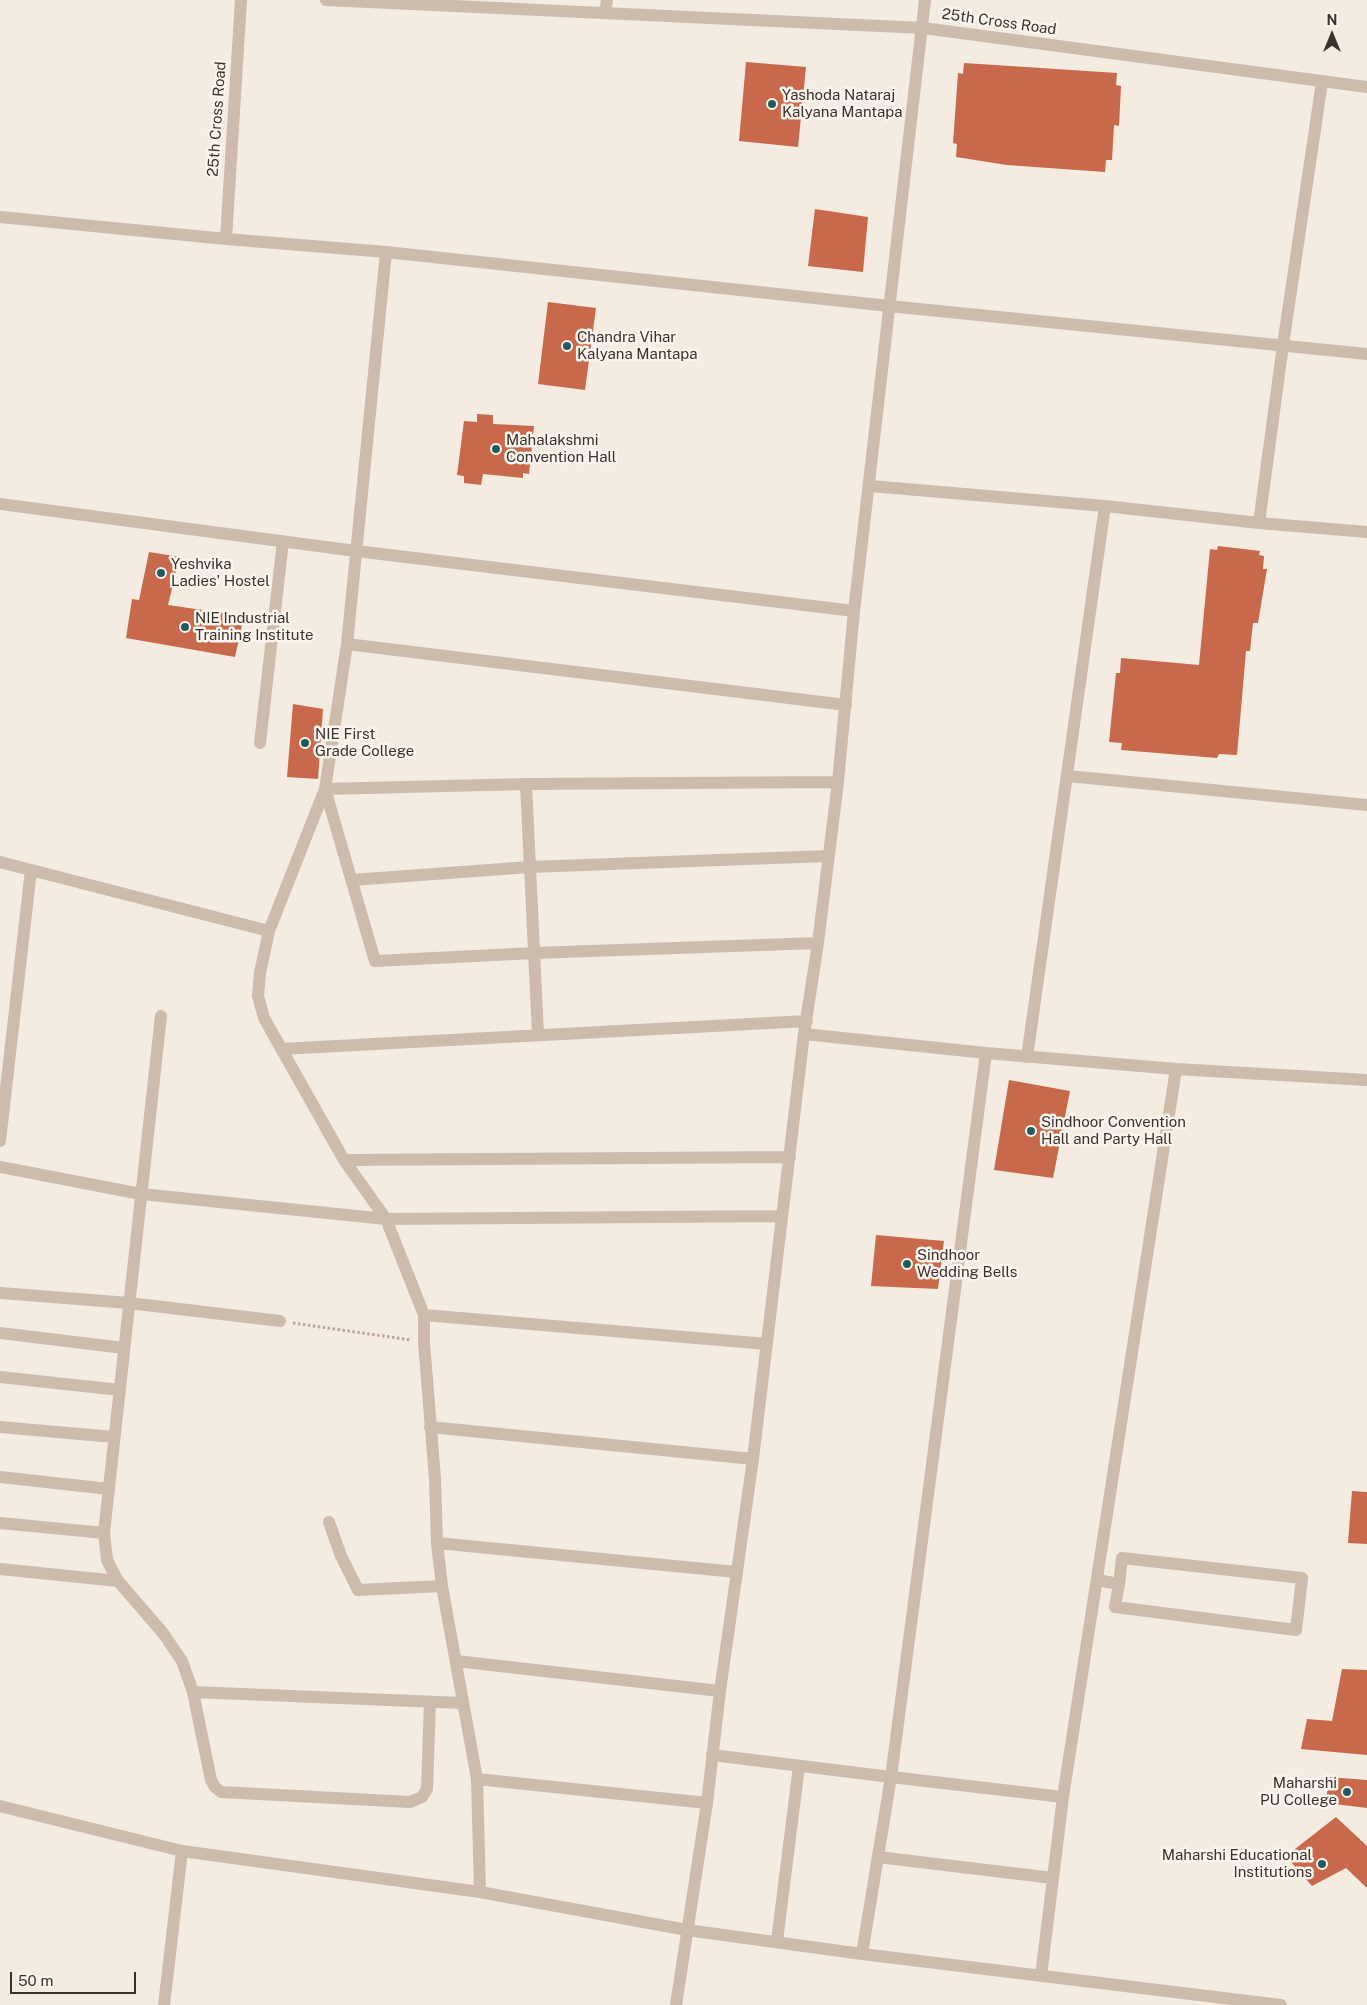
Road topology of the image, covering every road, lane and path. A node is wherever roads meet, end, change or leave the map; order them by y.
1 (241, 0) edge
2 (326, 0) edge
3 (607, 0) edge
4 (925, 0) edge
5 (605, 13) junction
6 (923, 28) junction
7 (1322, 82) junction
8 (1367, 87) edge
9 (0, 217) edge
10 (226, 239) junction
11 (386, 252) junction
12 (889, 306) junction
13 (1283, 344) junction
14 (1367, 354) edge
15 (870, 486) junction
16 (0, 504) edge
17 (1105, 506) junction
18 (1260, 523) junction
19 (1367, 532) edge
20 (283, 541) junction
21 (356, 551) junction
22 (854, 610) junction
23 (347, 644) junction
24 (846, 705) junction
25 (260, 743) dead end
26 (1068, 776) junction
27 (838, 782) junction
28 (526, 784) junction
29 (325, 789) junction
30 (1367, 806) edge
31 (828, 856) junction
32 (0, 862) edge
33 (530, 867) junction
34 (31, 870) junction
35 (352, 880) junction
36 (269, 931) junction
37 (818, 943) junction
38 (534, 953) junction
39 (161, 1016) dead end
40 (807, 1021) junction
41 (538, 1034) junction
42 (804, 1034) junction
43 (282, 1049) junction
44 (986, 1053) junction
45 (1027, 1056) junction
46 (1176, 1069) junction
47 (1367, 1080) edge
48 (0, 1141) edge
49 (790, 1157) junction
50 (344, 1160) junction
51 (0, 1167) edge
52 (141, 1194) junction
53 (781, 1216) junction
54 (386, 1220) junction
55 (0, 1293) edge
56 (129, 1303) junction
57 (424, 1315) junction
58 (280, 1321) joint
59 (0, 1333) edge
60 (424, 1342) junction
61 (767, 1344) junction
62 (124, 1348) junction
63 (0, 1376) edge
64 (120, 1390) junction
65 (0, 1427) edge
66 (430, 1427) junction
67 (114, 1437) junction
68 (753, 1459) junction
69 (0, 1477) edge
70 (109, 1489) junction
71 (329, 1522) dead end
72 (0, 1523) edge
73 (104, 1533) junction
74 (437, 1543) junction
75 (0, 1569) edge
76 (736, 1572) junction
77 (1097, 1580) junction
78 (118, 1581) junction
79 (1119, 1584) junction
80 (442, 1586) junction
81 (456, 1661) junction
82 (720, 1691) junction
83 (193, 1692) junction
84 (430, 1702) junction
85 (462, 1703) junction
86 (712, 1755) junction
87 (799, 1766) junction
88 (891, 1777) junction
89 (477, 1779) junction
90 (1063, 1798) junction
91 (707, 1803) junction
92 (0, 1806) edge
93 (182, 1851) junction
94 (878, 1857) junction
95 (1053, 1878) junction
96 (480, 1892) junction
97 (687, 1930) junction
98 (777, 1942) junction
99 (862, 1954) junction
100 (1041, 1976) junction
101 (164, 2005) edge
102 (676, 2005) edge
103 (1281, 2005) edge

1 - 10 street, 25th Cross Road
2 - 5 street, 25th Cross Road
3 - 5 street
4 - 6 street
5 - 6 street, 25th Cross Road
6 - 7 street, 25th Cross Road
6 - 12 street
7 - 8 street, 25th Cross Road
7 - 13 street
9 - 10 street
10 - 11 street
11 - 12 street
11 - 21 street
12 - 13 street
12 - 15 street
13 - 14 street
13 - 18 street
15 - 17 street
15 - 22 street
16 - 20 street
17 - 18 street
17 - 26 street
18 - 19 street
20 - 21 street
20 - 25 street
21 - 22 street
21 - 23 street
22 - 24 street
23 - 24 street
23 - 29 street
24 - 27 street
26 - 30 street
26 - 45 street
27 - 28 street
27 - 31 street
28 - 29 street
28 - 33 street
29 - 35 street
29 - 36 street
31 - 33 street
31 - 37 street
32 - 34 street
33 - 35 street
33 - 38 street
34 - 36 street
34 - 48 street
35 - 38 street
36 - 43 street
37 - 38 street
37 - 40 street
38 - 41 street
39 - 52 street
40 - 41 street
40 - 42 street
41 - 43 street
42 - 44 street
42 - 49 street
43 - 50 street
44 - 45 street
44 - 88 street
45 - 46 street
46 - 47 street
46 - 77 street
49 - 50 street
49 - 53 street
50 - 54 street
51 - 52 street
52 - 54 street
52 - 56 street
53 - 54 street
53 - 61 street
54 - 57 street
55 - 56 street
56 - 58 street
56 - 62 street
57 - 60 street
57 - 61 street
58 - 60 path
59 - 62 street
60 - 66 street
61 - 68 street
62 - 64 street
63 - 64 street
64 - 67 street
65 - 67 street
66 - 68 street
66 - 74 street
67 - 70 street
68 - 76 street
69 - 70 street
70 - 73 street
71 - 80 street
72 - 73 street
73 - 78 street
74 - 76 street
74 - 80 street
75 - 78 street
76 - 82 street
77 - 79 street
77 - 90 street
78 - 83 street
79 - 79 street
80 - 81 street
81 - 82 street
81 - 85 street
82 - 86 street
83 - 84 street
83 - 84 street
84 - 85 street
85 - 89 street
86 - 87 street
86 - 91 street
87 - 88 street
87 - 98 street
88 - 90 street
88 - 94 street
89 - 91 street
89 - 96 street
90 - 95 street
91 - 97 street
92 - 93 street
93 - 96 street
93 - 101 street
94 - 95 street
94 - 99 street
95 - 100 street
96 - 97 street
97 - 98 street
97 - 102 street
98 - 99 street
99 - 100 street
100 - 103 street

